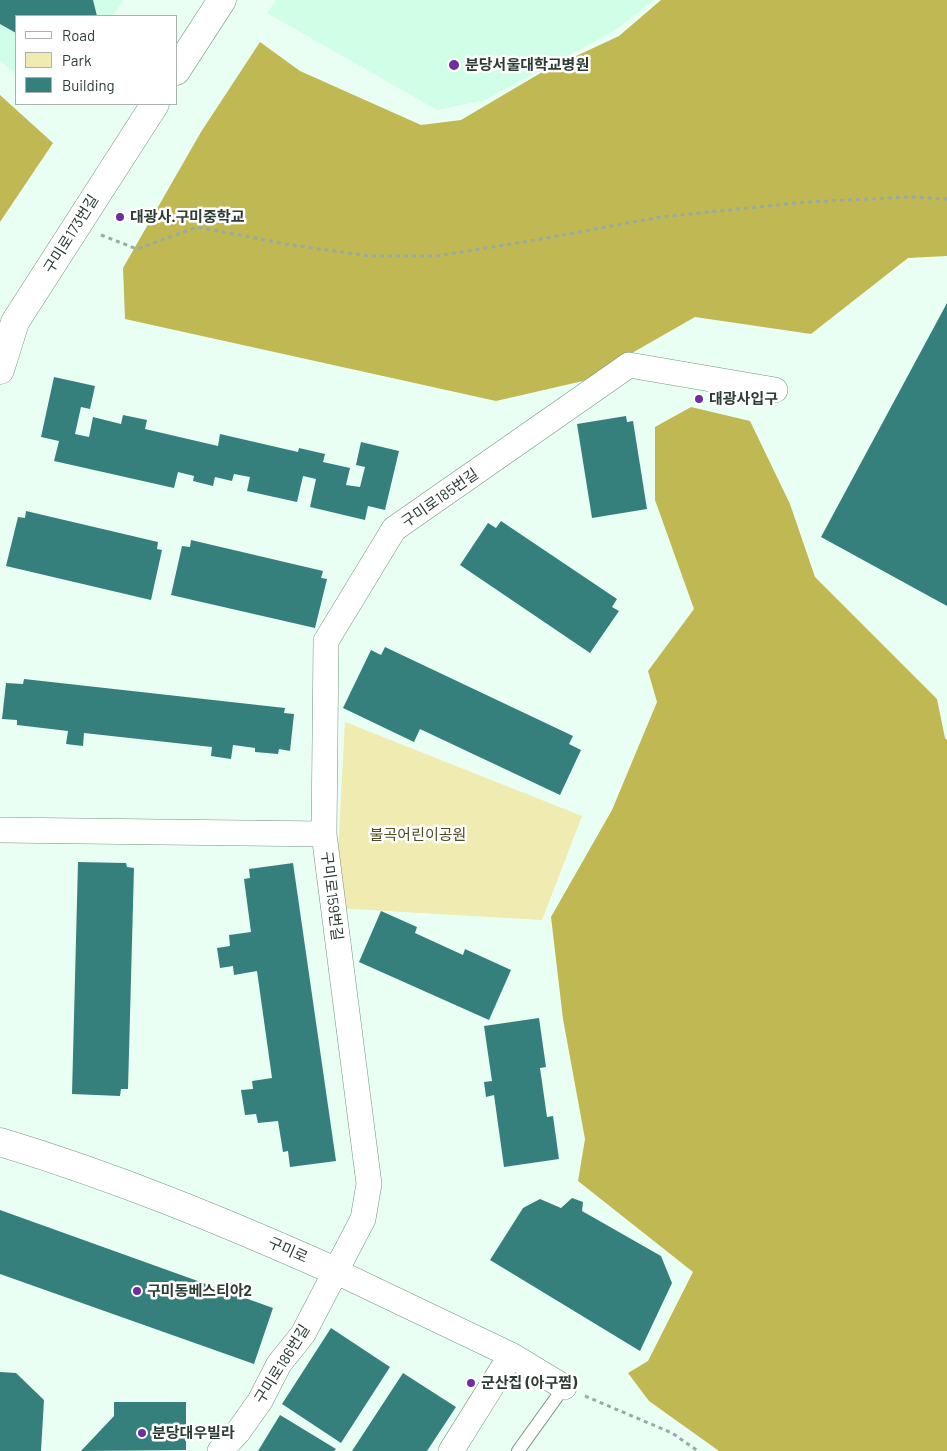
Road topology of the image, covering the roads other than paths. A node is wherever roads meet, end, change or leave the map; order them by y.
1 (222, 0) edge
2 (178, 68) edge
3 (154, 105) edge
4 (8, 320) edge
5 (0, 370) edge
6 (775, 390) dead end
7 (0, 830) edge
8 (324, 834) junction
9 (0, 1142) edge
10 (335, 1271) junction
11 (511, 1354) junction
12 (564, 1386) joint
13 (220, 1451) edge
14 (451, 1451) edge
15 (518, 1451) edge

1 - 2 street
3 - 4 street, 구미로173번길
4 - 5 street, 구미로173번길
6 - 8 street, 구미로185번길
7 - 8 street, 구미로159번길
8 - 10 street, 구미로159번길
9 - 10 street, 구미로
10 - 11 street, 구미로
10 - 13 street, 구미로186번길
11 - 12 street, 구미로
11 - 14 street
12 - 15 lane

